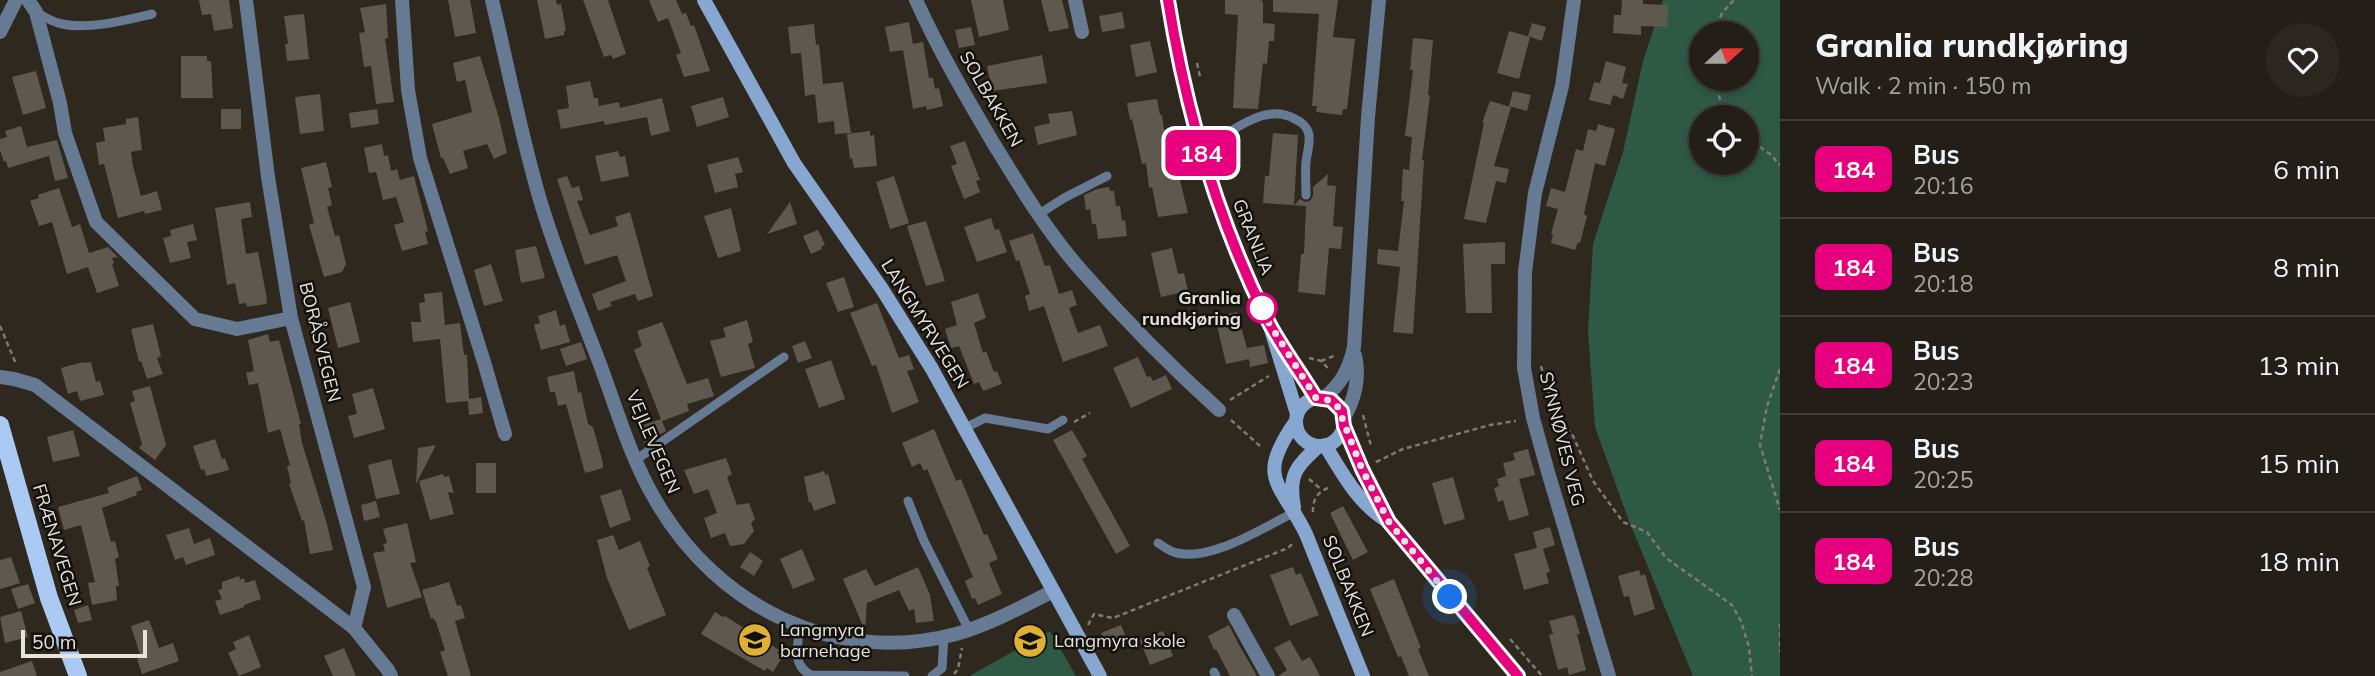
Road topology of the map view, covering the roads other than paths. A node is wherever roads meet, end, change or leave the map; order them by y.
1 (16, 0) edge
2 (246, 0) edge
3 (402, 0) edge
4 (492, 0) edge
5 (704, 0) edge
6 (916, 0) edge
7 (1075, 0) edge
8 (1168, 0) edge
9 (1379, 0) edge
10 (1574, 0) edge
11 (32, 6) edge
12 (152, 14) dead end
13 (0, 32) edge
14 (1082, 32) dead end
15 (1199, 148) junction
16 (1107, 176) dead end
17 (1306, 195) dead end
18 (1039, 214) junction
19 (291, 318) junction
20 (1269, 323) junction
21 (1354, 347) junction
22 (784, 358) dead end
23 (0, 377) edge
24 (1320, 398) junction
25 (1219, 410) road end
26 (1296, 417) junction
27 (1344, 422) junction
28 (1065, 423) road end
29 (0, 425) edge
30 (965, 428) junction
31 (505, 434) dead end
32 (1322, 446) junction
33 (636, 459) junction
34 (908, 501) dead end
35 (1295, 512) junction
36 (1389, 522) junction
37 (1158, 543) dead end
38 (1053, 591) junction
39 (1234, 615) dead end
40 (800, 627) junction
41 (354, 628) junction
42 (969, 629) junction
43 (944, 636) junction
44 (78, 676) edge
45 (391, 676) edge
46 (905, 676) edge
47 (932, 676) edge
48 (1100, 676) edge
49 (1268, 676) edge
50 (1363, 676) edge
51 (1518, 676) edge
52 (1609, 676) edge

1 - 13 street
2 - 19 street, BORÅSVEGEN
3 - 31 street
4 - 33 street, VEJLEVEGEN
5 - 30 street, LANGMYRVEGEN
6 - 18 street, SOLBAKKEN
7 - 14 street
8 - 15 street, GRANLIA
9 - 21 street
10 - 52 street, SYNNØVES VEG
11 - 12 lane
11 - 19 street
15 - 17 lane
15 - 20 street, GRANLIA
16 - 18 lane
18 - 25 street, SOLBAKKEN
19 - 41 street, BORÅSVEGEN
20 - 24 street, GRANLIA
20 - 26 street, GRANLIA
21 - 24 street
21 - 27 street
22 - 33 lane
23 - 41 street
24 - 26 street
24 - 27 street, GRANLIA
26 - 32 street, GRANLIA
26 - 35 street, SOLBAKKEN
27 - 32 street
27 - 36 street, GRANLIA
28 - 30 lane
29 - 44 main road, FRÆNAVEGEN
30 - 38 street, LANGMYRVEGEN
32 - 35 street, SOLBAKKEN
32 - 36 street, GRANLIA
33 - 40 street, VEJLEVEGEN
34 - 42 lane
35 - 37 lane
35 - 50 street, SOLBAKKEN
36 - 51 street, GRANLIA
38 - 42 street, VEJLEVEGEN
38 - 48 street, LANGMYRVEGEN
39 - 49 street
40 - 43 street, VEJLEVEGEN
40 - 46 lane
41 - 45 street
42 - 43 street, VEJLEVEGEN
43 - 47 lane

